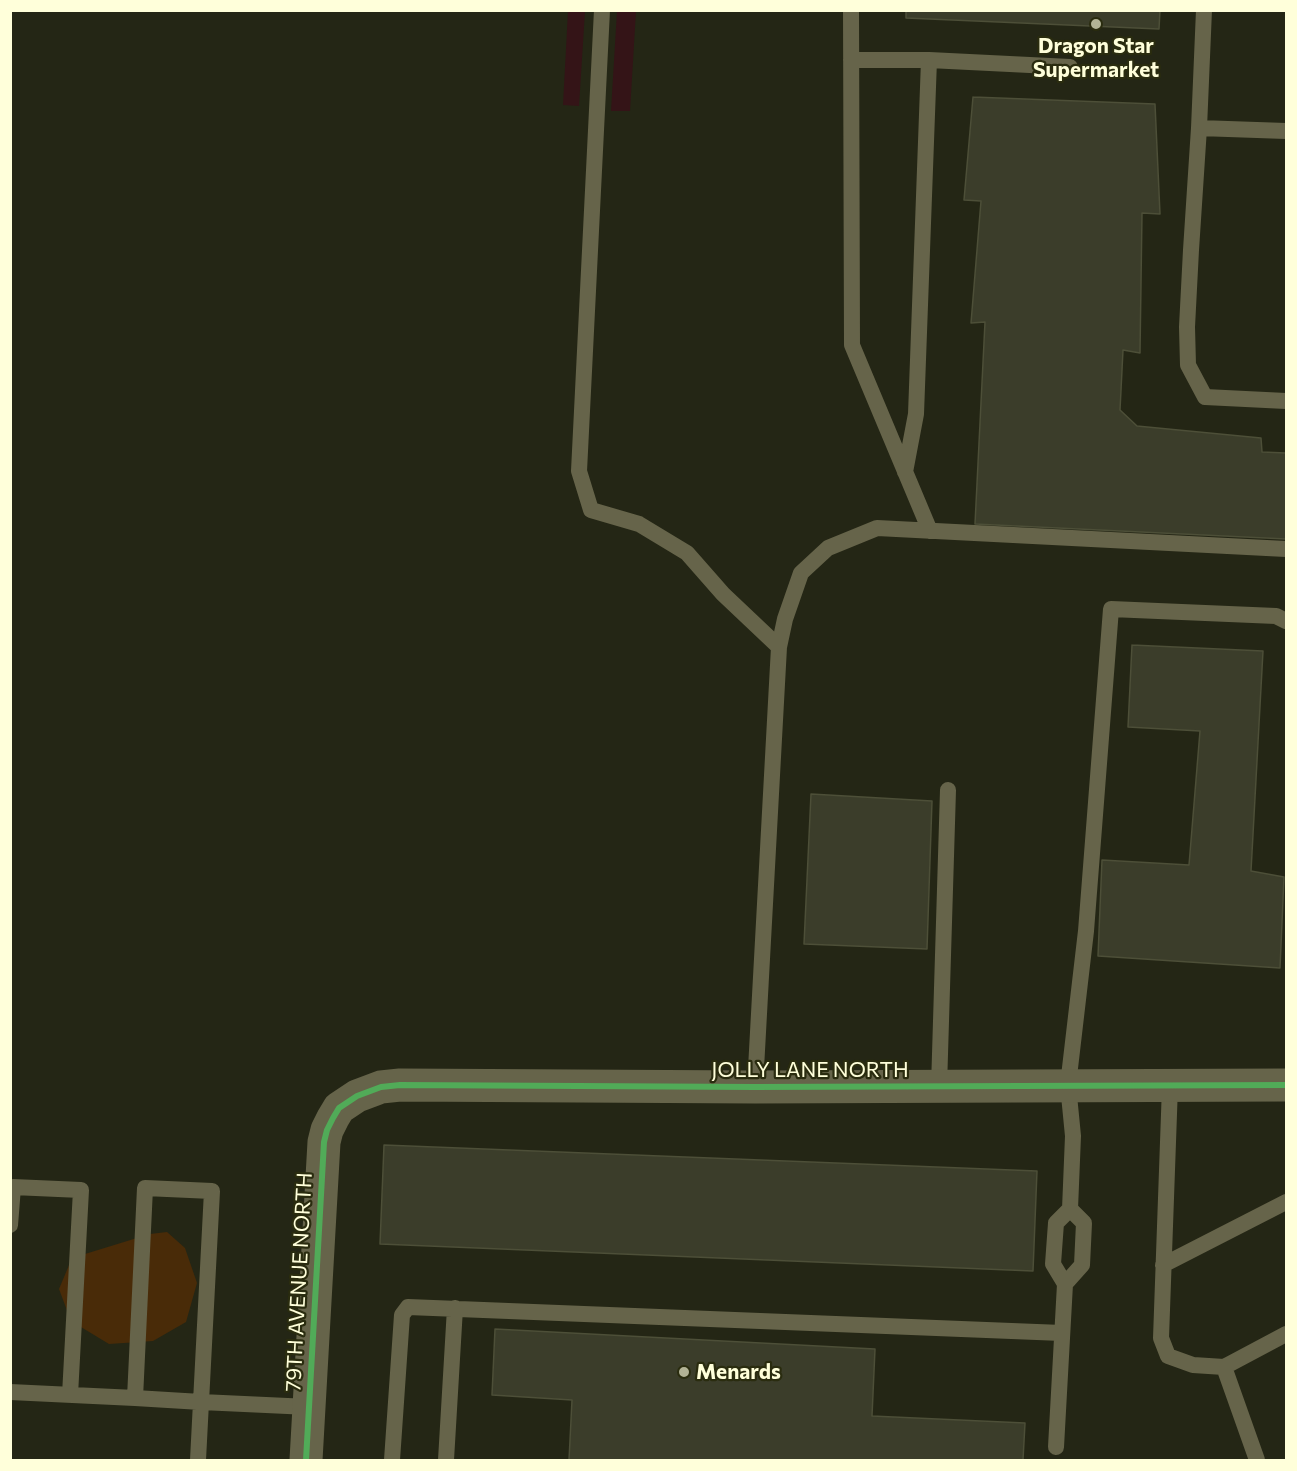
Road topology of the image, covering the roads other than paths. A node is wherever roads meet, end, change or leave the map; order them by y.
1 (602, 10) edge
2 (851, 10) edge
3 (1204, 10) edge
4 (851, 60) junction
5 (929, 60) junction
6 (1070, 67) dead end
7 (1199, 128) junction
8 (1287, 131) edge
9 (1287, 400) edge
10 (905, 472) junction
11 (930, 531) junction
12 (1287, 549) edge
13 (1287, 621) edge
14 (779, 647) junction
15 (948, 790) dead end
16 (1068, 1085) junction
17 (1287, 1085) edge
18 (1170, 1086) junction
19 (755, 1087) junction
20 (939, 1087) junction
21 (339, 1108) joint
22 (1287, 1202) edge
23 (1070, 1209) junction
24 (10, 1225) edge
25 (1163, 1265) junction
26 (1065, 1284) junction
27 (455, 1308) junction
28 (1062, 1333) junction
29 (1287, 1334) edge
30 (1224, 1367) junction
31 (10, 1392) edge
32 (70, 1395) junction
33 (135, 1398) junction
34 (201, 1402) junction
35 (309, 1407) junction
36 (1056, 1447) dead end
37 (198, 1461) edge
38 (306, 1461) edge
39 (392, 1461) edge
40 (446, 1461) edge
41 (1257, 1461) edge

1 - 14 lane
2 - 4 lane
3 - 7 lane
4 - 5 lane
4 - 10 lane
5 - 6 lane
5 - 10 lane
7 - 8 lane
7 - 9 lane
10 - 11 lane
11 - 12 lane
11 - 14 lane
13 - 16 lane
14 - 19 lane
15 - 20 lane
16 - 18 street, JOLLY LANE NORTH
16 - 20 street, JOLLY LANE NORTH
16 - 23 lane
17 - 18 street, JOLLY LANE NORTH
18 - 25 lane
19 - 20 street, JOLLY LANE NORTH
19 - 21 street, JOLLY LANE NORTH
21 - 35 street, 79TH AVENUE NORTH
22 - 25 lane
23 - 26 lane
23 - 26 lane
24 - 32 lane
25 - 30 lane
26 - 28 lane
27 - 28 lane
27 - 39 lane
27 - 40 lane
28 - 36 lane
29 - 30 lane
30 - 41 lane
31 - 32 lane
32 - 33 lane
33 - 34 lane
33 - 34 lane
34 - 35 lane
34 - 37 lane
35 - 38 street, 79TH AVENUE NORTH

